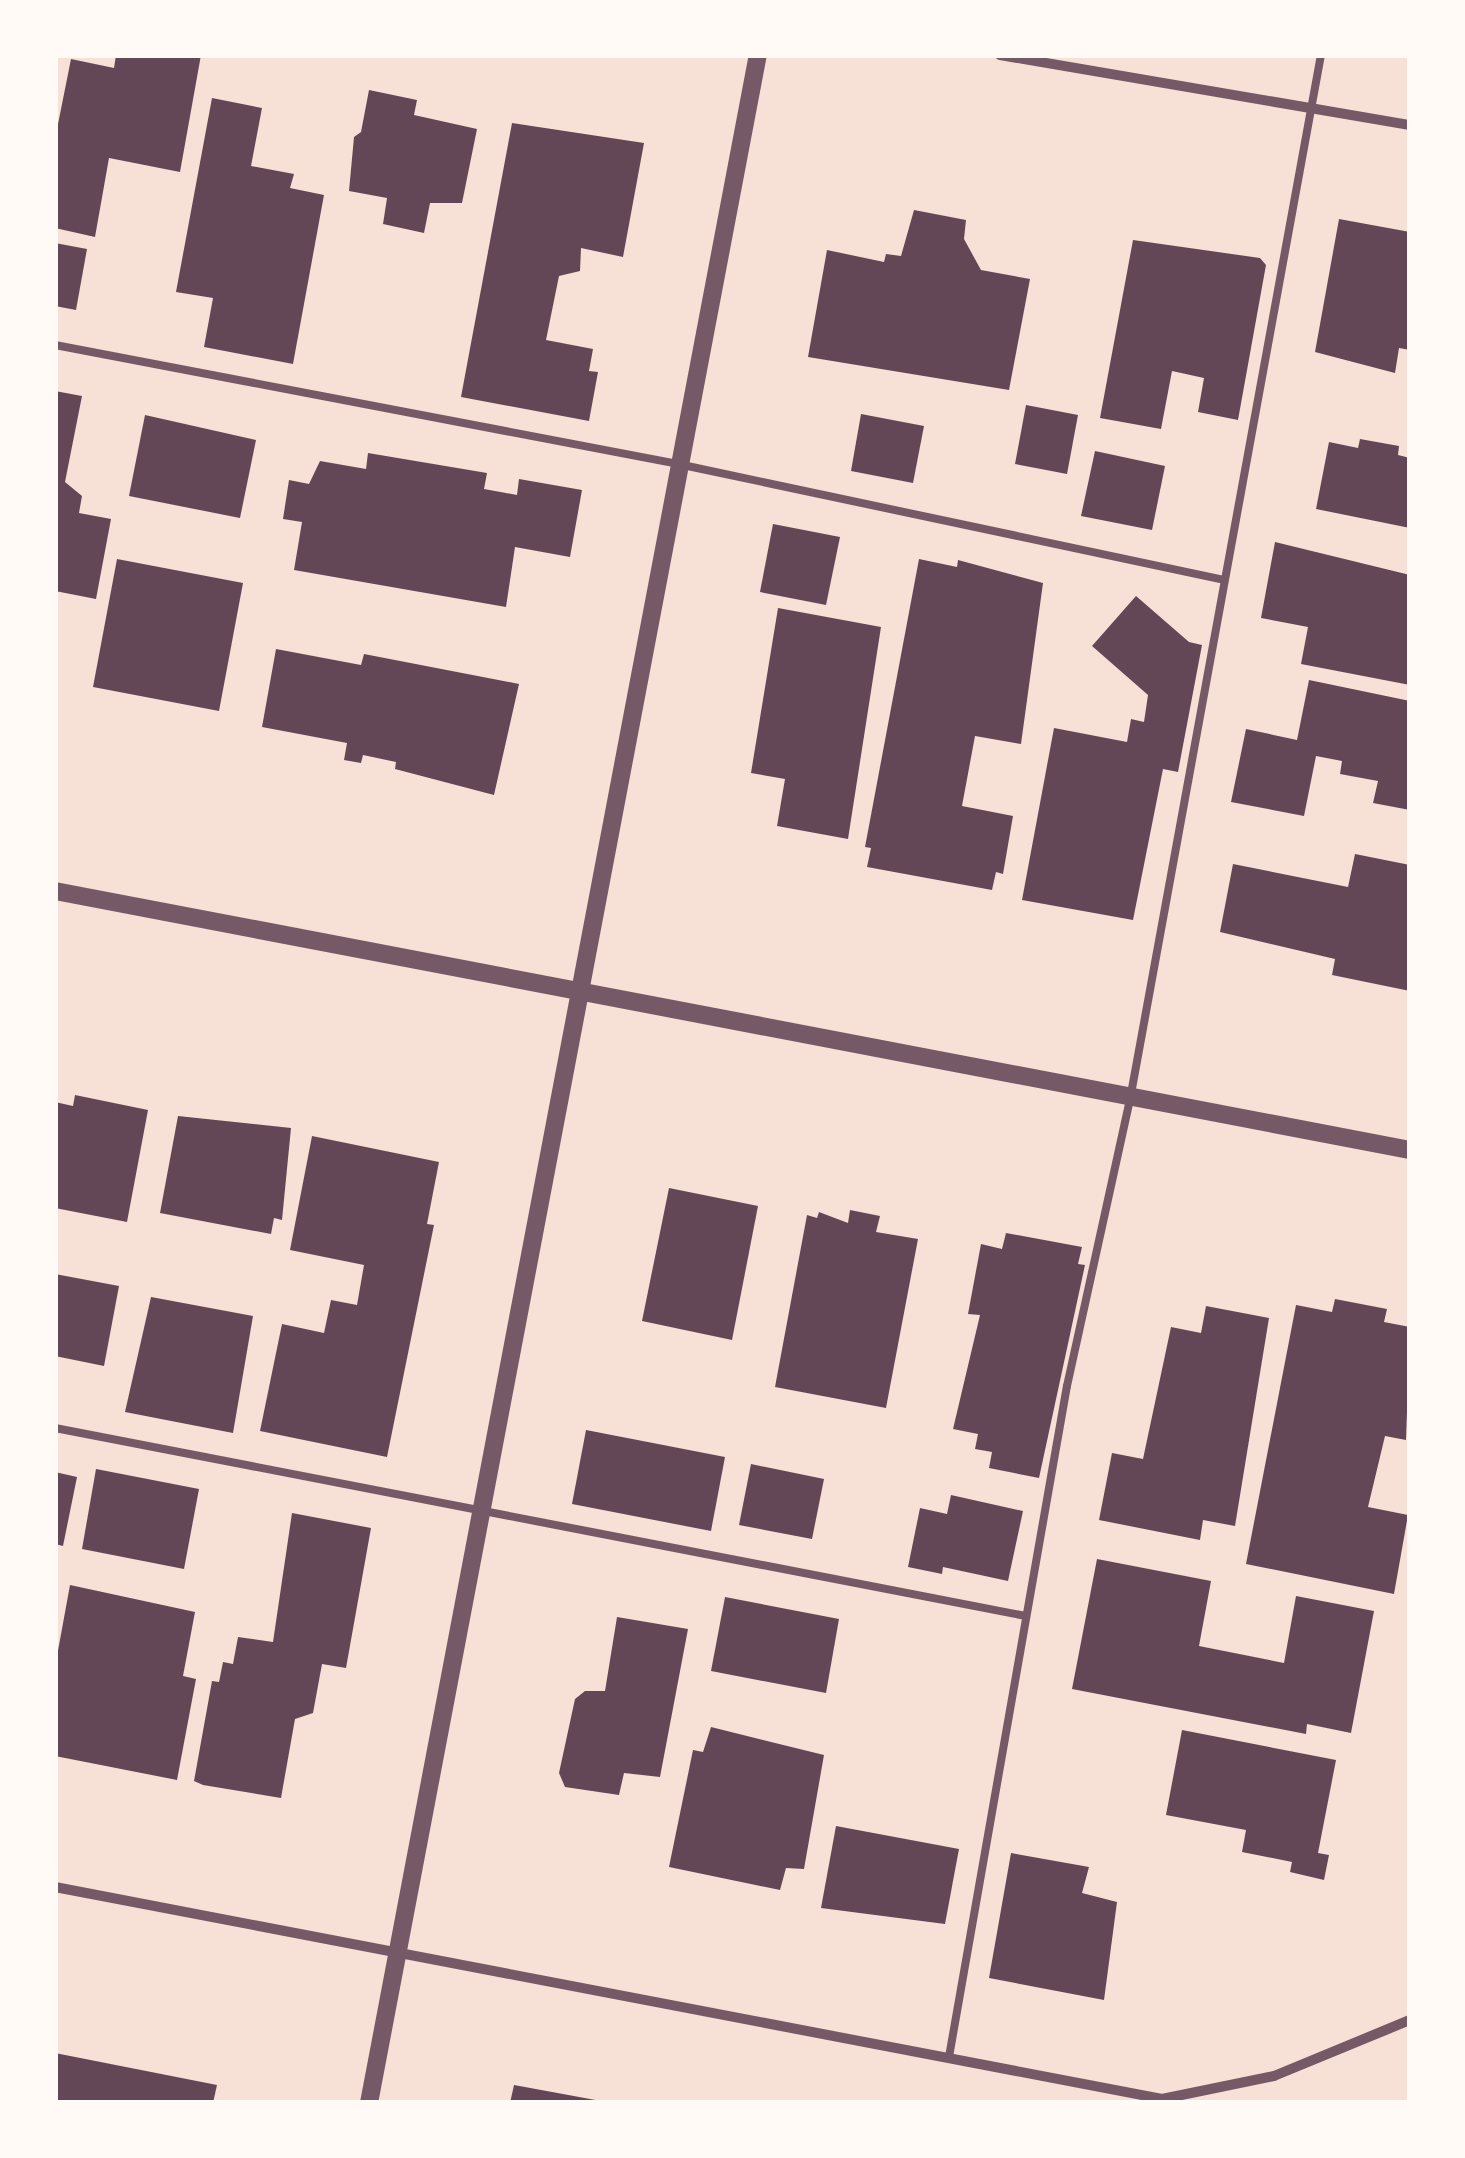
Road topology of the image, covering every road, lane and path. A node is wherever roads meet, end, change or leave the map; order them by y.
1 (758, 55) edge
2 (1000, 55) edge
3 (1321, 55) edge
4 (1310, 108) junction
5 (1410, 125) edge
6 (55, 346) edge
7 (678, 464) junction
8 (1224, 580) junction
9 (55, 891) edge
10 (577, 989) junction
11 (1131, 1094) junction
12 (1410, 1150) edge
13 (55, 1428) edge
14 (482, 1509) junction
15 (1026, 1616) junction
16 (55, 1887) edge
17 (399, 1952) junction
18 (1410, 2020) edge
19 (949, 2058) junction
20 (369, 2103) edge

1 - 7 street
2 - 4 street
3 - 4 lane
4 - 5 street
4 - 8 lane
6 - 7 lane
7 - 8 lane
7 - 10 street
8 - 11 lane
9 - 10 street
10 - 11 street
10 - 14 street
11 - 12 street
11 - 15 lane
13 - 14 lane
14 - 15 lane
14 - 17 street
15 - 19 lane
16 - 17 street
17 - 19 street
17 - 20 street
18 - 19 street

